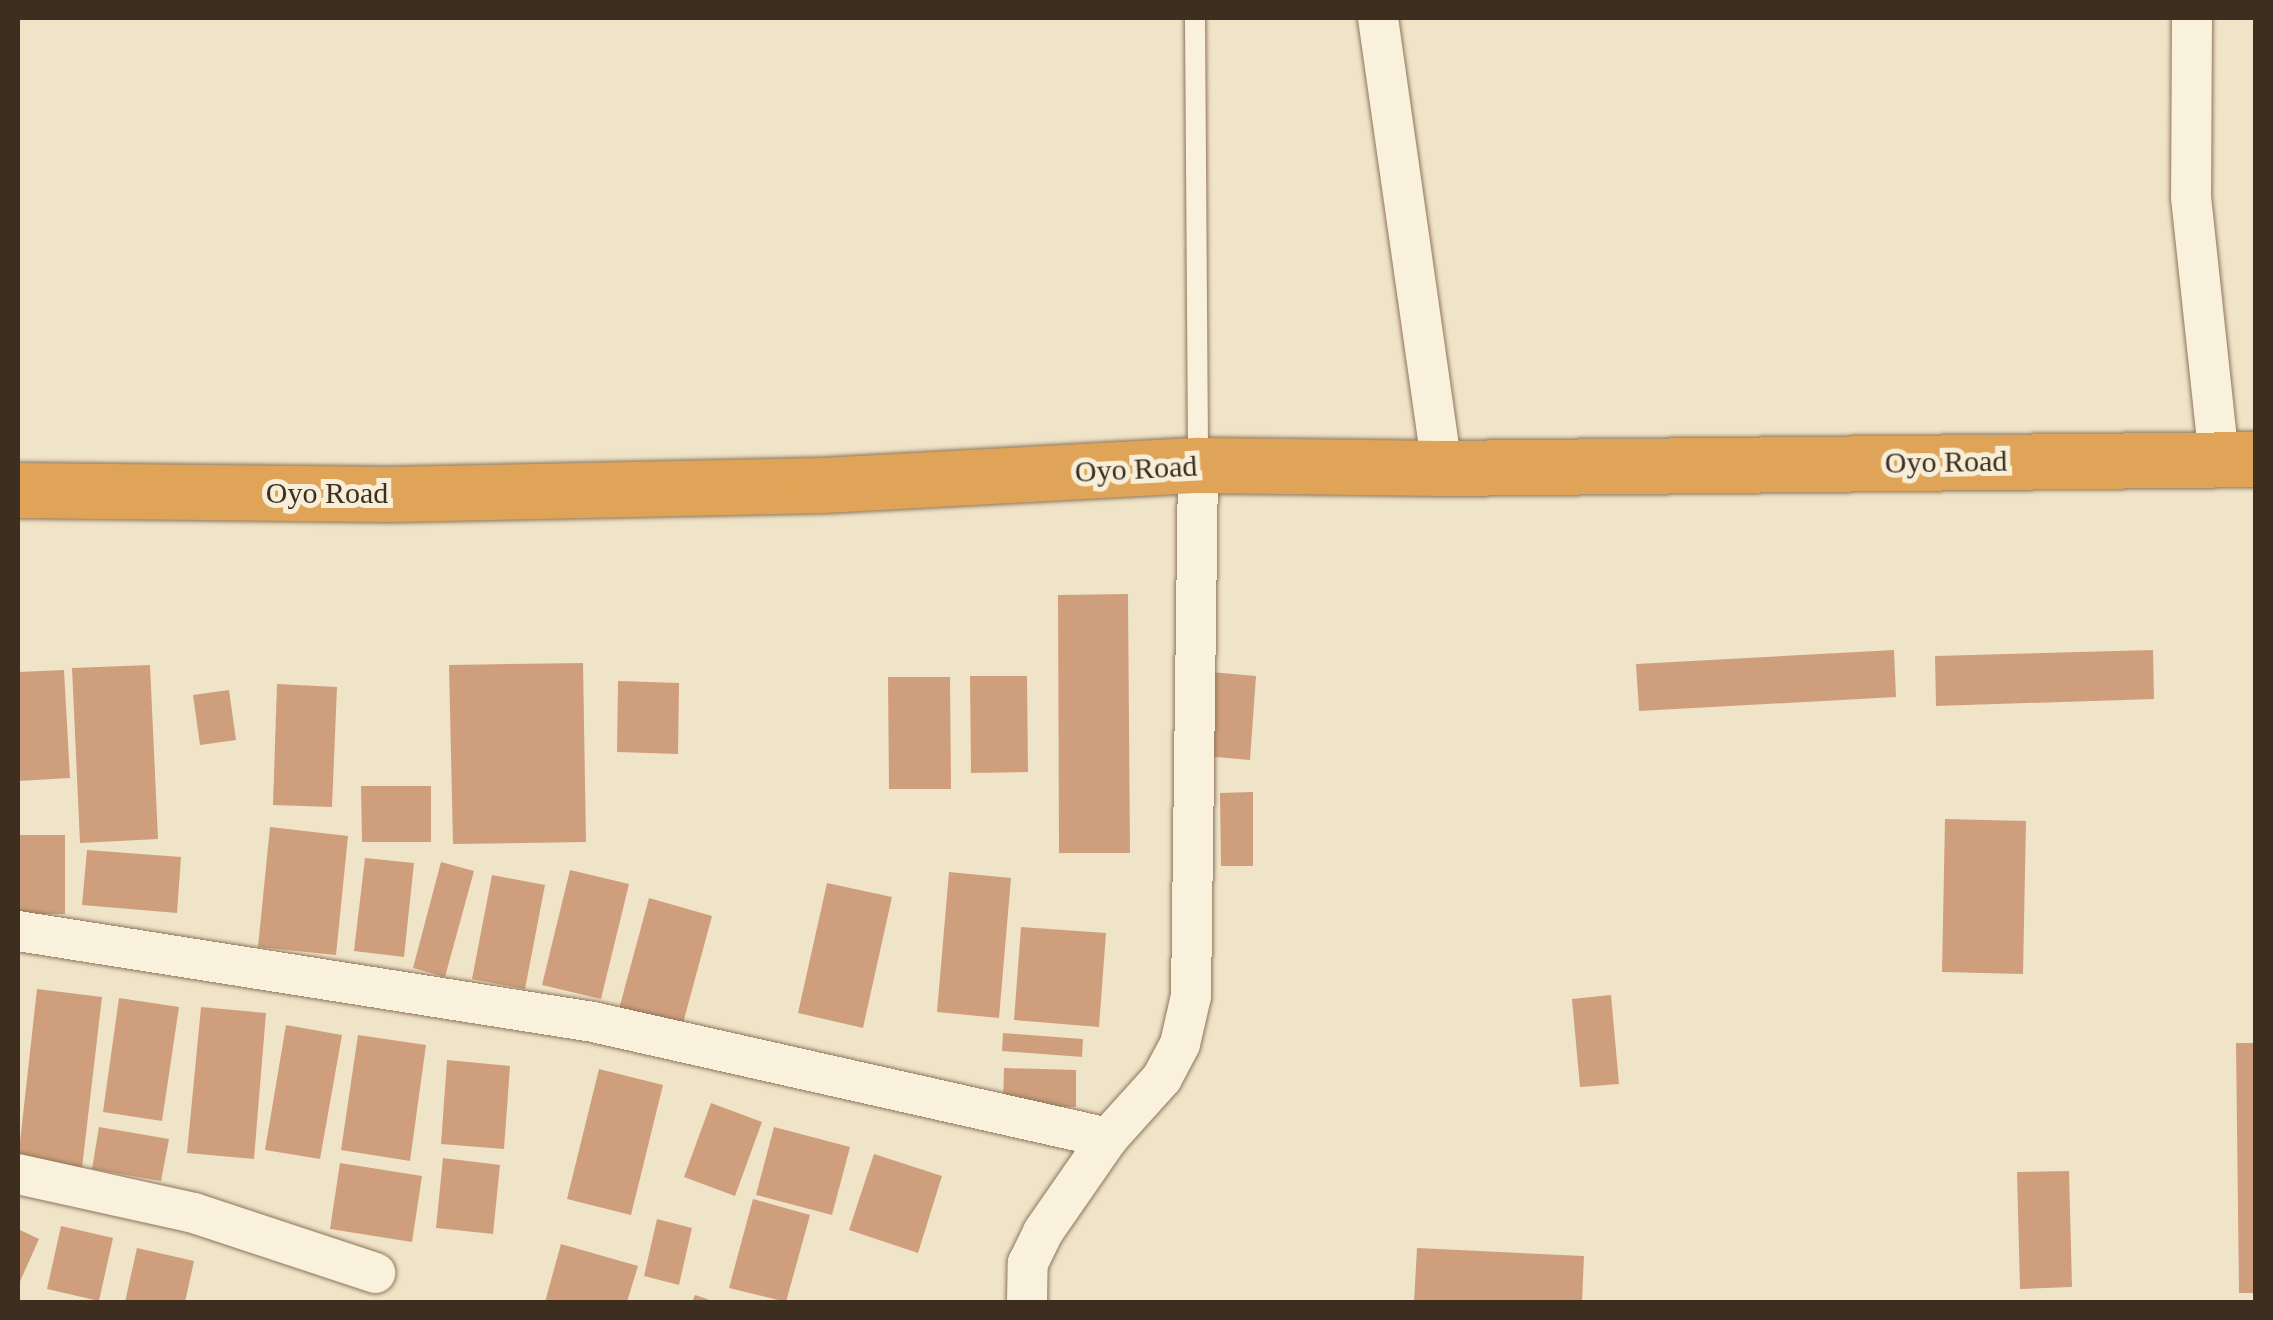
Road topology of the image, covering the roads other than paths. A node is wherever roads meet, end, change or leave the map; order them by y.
1 (1195, 18) edge
2 (1378, 18) edge
3 (2192, 18) edge
4 (2237, 459) edge
5 (1198, 465) junction
6 (1442, 468) junction
7 (18, 490) edge
8 (18, 931) edge
9 (1108, 1138) junction
10 (18, 1174) edge
11 (375, 1272) dead end
12 (1027, 1302) edge

1 - 5 lane
2 - 6 street
3 - 4 street
4 - 6 highway, Oyo Road
5 - 6 highway, Oyo Road
5 - 7 highway, Oyo Road
5 - 9 street
8 - 9 street
9 - 12 street
10 - 11 street

